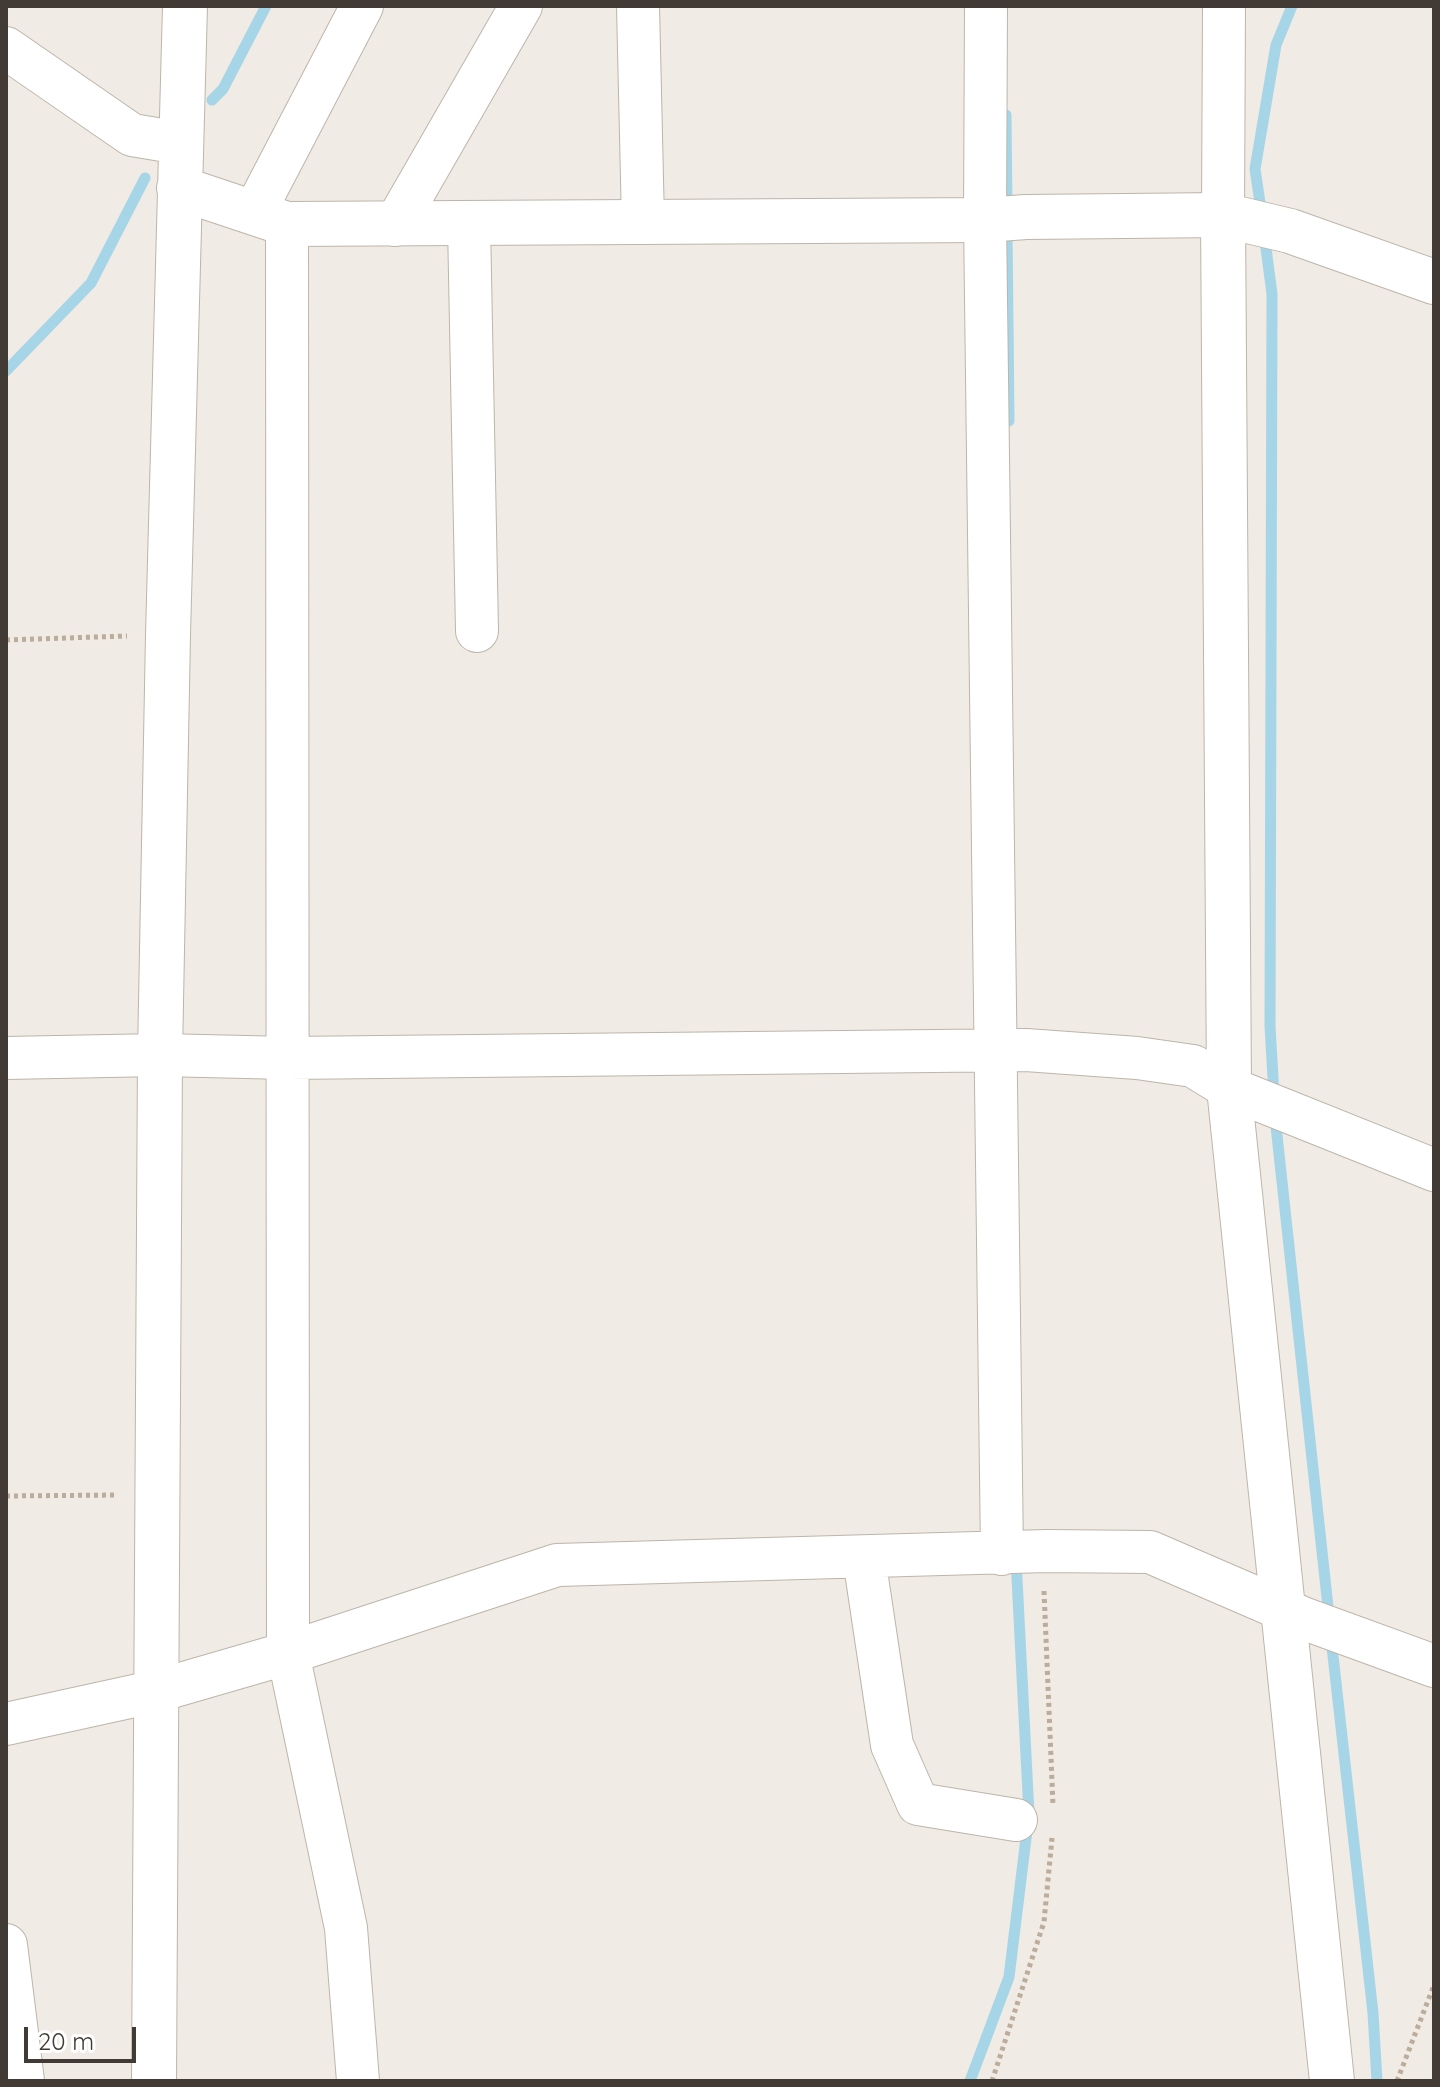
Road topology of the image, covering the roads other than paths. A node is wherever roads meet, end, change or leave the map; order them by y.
1 (185, 6) edge
2 (362, 6) edge
3 (521, 6) edge
4 (638, 6) edge
5 (986, 6) edge
6 (1224, 6) edge
7 (6, 48) edge
8 (180, 143) junction
9 (179, 188) junction
10 (270, 218) junction
11 (1233, 218) junction
12 (1002, 219) junction
13 (643, 222) junction
14 (469, 224) junction
15 (395, 225) junction
16 (1434, 282) edge
17 (477, 631) dead end
18 (1011, 1050) junction
19 (160, 1055) junction
20 (6, 1058) edge
21 (289, 1058) junction
22 (1238, 1092) junction
23 (1434, 1170) edge
24 (1002, 1554) junction
25 (864, 1558) junction
26 (1294, 1614) junction
27 (288, 1653) junction
28 (1434, 1666) edge
29 (157, 1691) junction
30 (6, 1724) edge
31 (1016, 1820) dead end
32 (6, 1945) edge
33 (23, 2081) edge
34 (154, 2081) edge
35 (358, 2081) edge
36 (1332, 2081) edge

1 - 8 street
2 - 10 street
3 - 15 street
4 - 13 street
5 - 12 street
6 - 11 street
7 - 8 street
8 - 9 street
9 - 10 street
9 - 19 street
10 - 15 street
10 - 21 street
11 - 12 street
11 - 16 street
11 - 22 street
12 - 13 street
12 - 18 street
13 - 14 street
14 - 15 street
14 - 17 street
18 - 21 street
18 - 22 street
18 - 24 street
19 - 20 street
19 - 21 street
19 - 29 street
21 - 27 street
22 - 23 street
22 - 26 street
24 - 25 street
24 - 26 street
25 - 27 street
25 - 31 street
26 - 28 street
26 - 36 street
27 - 29 street
27 - 35 street
29 - 30 street
29 - 34 street
32 - 33 street

